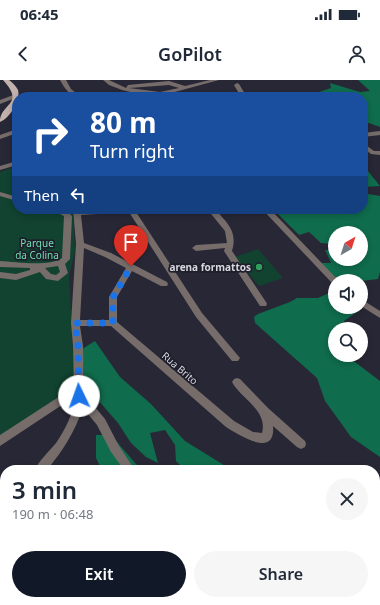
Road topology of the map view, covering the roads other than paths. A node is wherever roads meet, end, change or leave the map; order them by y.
1 (6, 80) edge
2 (63, 80) edge
3 (106, 80) edge
4 (216, 80) edge
5 (237, 86) dead end
6 (122, 88) junction
7 (186, 88) junction
8 (15, 92) edge
9 (70, 92) edge
10 (142, 92) edge
11 (169, 92) edge
12 (241, 92) edge
13 (12, 100) edge
14 (0, 102) edge
15 (12, 105) edge
16 (0, 120) edge
17 (12, 133) edge
18 (380, 133) edge
19 (368, 134) edge
20 (0, 137) edge
21 (368, 147) edge
22 (377, 153) edge
23 (380, 159) edge
24 (12, 164) edge
25 (0, 168) edge
26 (1, 196) edge
27 (12, 198) edge
28 (66, 214) edge
29 (77, 214) edge
30 (135, 214) edge
31 (215, 214) edge
32 (271, 214) edge
33 (80, 244) junction
34 (230, 245) junction
35 (196, 248) dead end
36 (0, 264) edge
37 (56, 264) junction
38 (131, 266) junction
39 (0, 268) edge
40 (42, 269) junction
41 (328, 274) edge
42 (0, 275) edge
43 (164, 284) dead end
44 (263, 304) dead end
45 (368, 307) edge
46 (380, 316) edge
47 (75, 323) junction
48 (113, 323) junction
49 (235, 358) dead end
50 (237, 382) dead end
51 (79, 392) junction
52 (264, 411) junction
53 (0, 440) edge
54 (301, 444) dead end
55 (44, 465) edge
56 (126, 465) edge

1 - 8 main road
2 - 9 street
3 - 6 street
4 - 7 street
5 - 12 street
6 - 7 street
6 - 10 street
7 - 11 street
13 - 14 street
15 - 16 main road
17 - 20 street
18 - 19 street
21 - 22 street
22 - 23 street
24 - 25 street
26 - 27 street
28 - 37 street
29 - 33 street
30 - 49 street
31 - 34 street
32 - 41 street
33 - 38 street
33 - 47 street
34 - 35 street
34 - 44 street
36 - 37 street
37 - 40 street
37 - 40 street
38 - 43 street
38 - 48 street
39 - 40 street
40 - 42 street
45 - 46 street
47 - 48 street
47 - 51 street
48 - 52 street, Rua Brito
50 - 52 street
51 - 53 street
51 - 55 street
51 - 56 street
52 - 54 street

